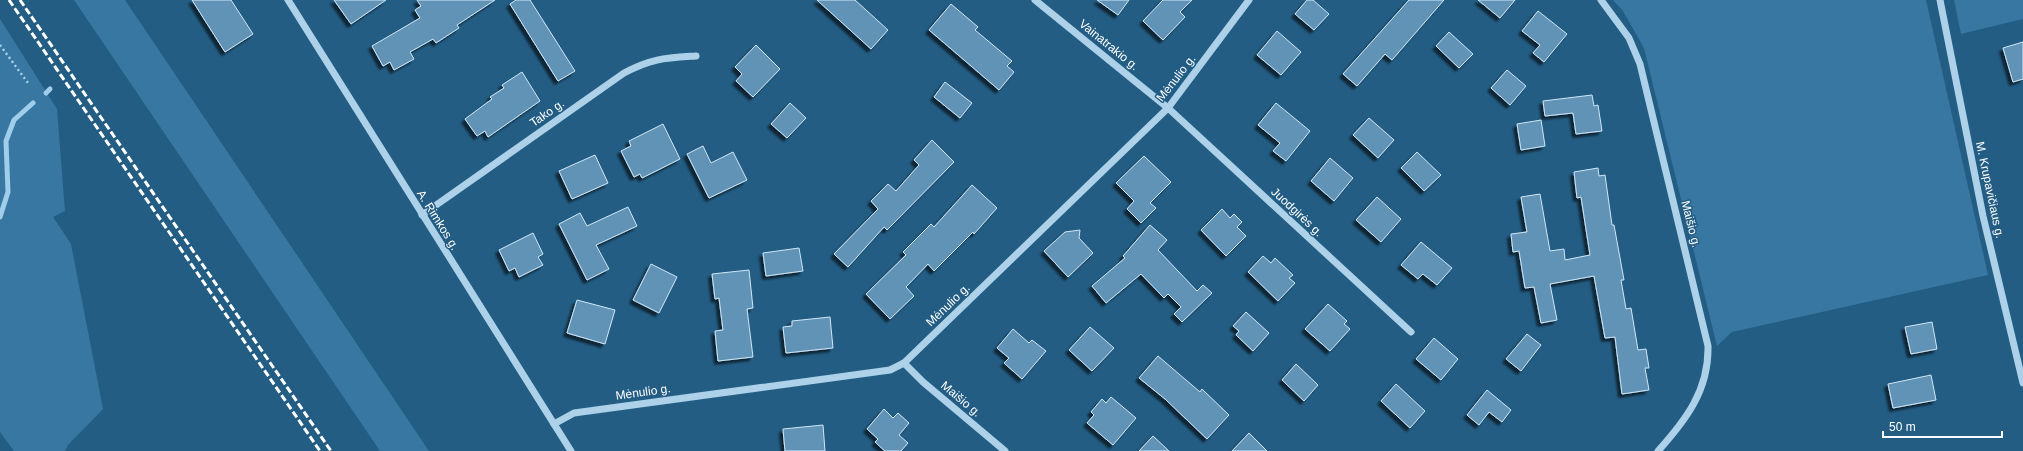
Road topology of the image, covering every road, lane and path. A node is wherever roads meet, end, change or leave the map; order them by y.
1 (288, 0) edge
2 (1035, 0) edge
3 (1250, 0) edge
4 (1601, 0) edge
5 (1940, 0) edge
6 (0, 45) edge
7 (696, 56) dead end
8 (28, 83) dead end
9 (1168, 108) junction
10 (422, 215) junction
11 (1410, 332) dead end
12 (904, 363) junction
13 (2023, 383) edge
14 (554, 424) junction
15 (571, 451) edge
16 (1005, 451) edge
17 (1658, 451) edge

1 - 10 street, A. Rimkos g.
2 - 9 street, Vainatrakio g.
3 - 9 street, Mėnulio g.
4 - 17 street, Maišio g.
5 - 13 street, M. Krupavičiaus g.
6 - 8 path
7 - 10 street, Tako g.
9 - 11 street, Juodgirės g.
9 - 12 street, Mėnulio g.
10 - 14 street, A. Rimkos g.
12 - 14 street, Mėnulio g.
12 - 16 street, Maišio g.
14 - 15 street, A. Rimkos g.

